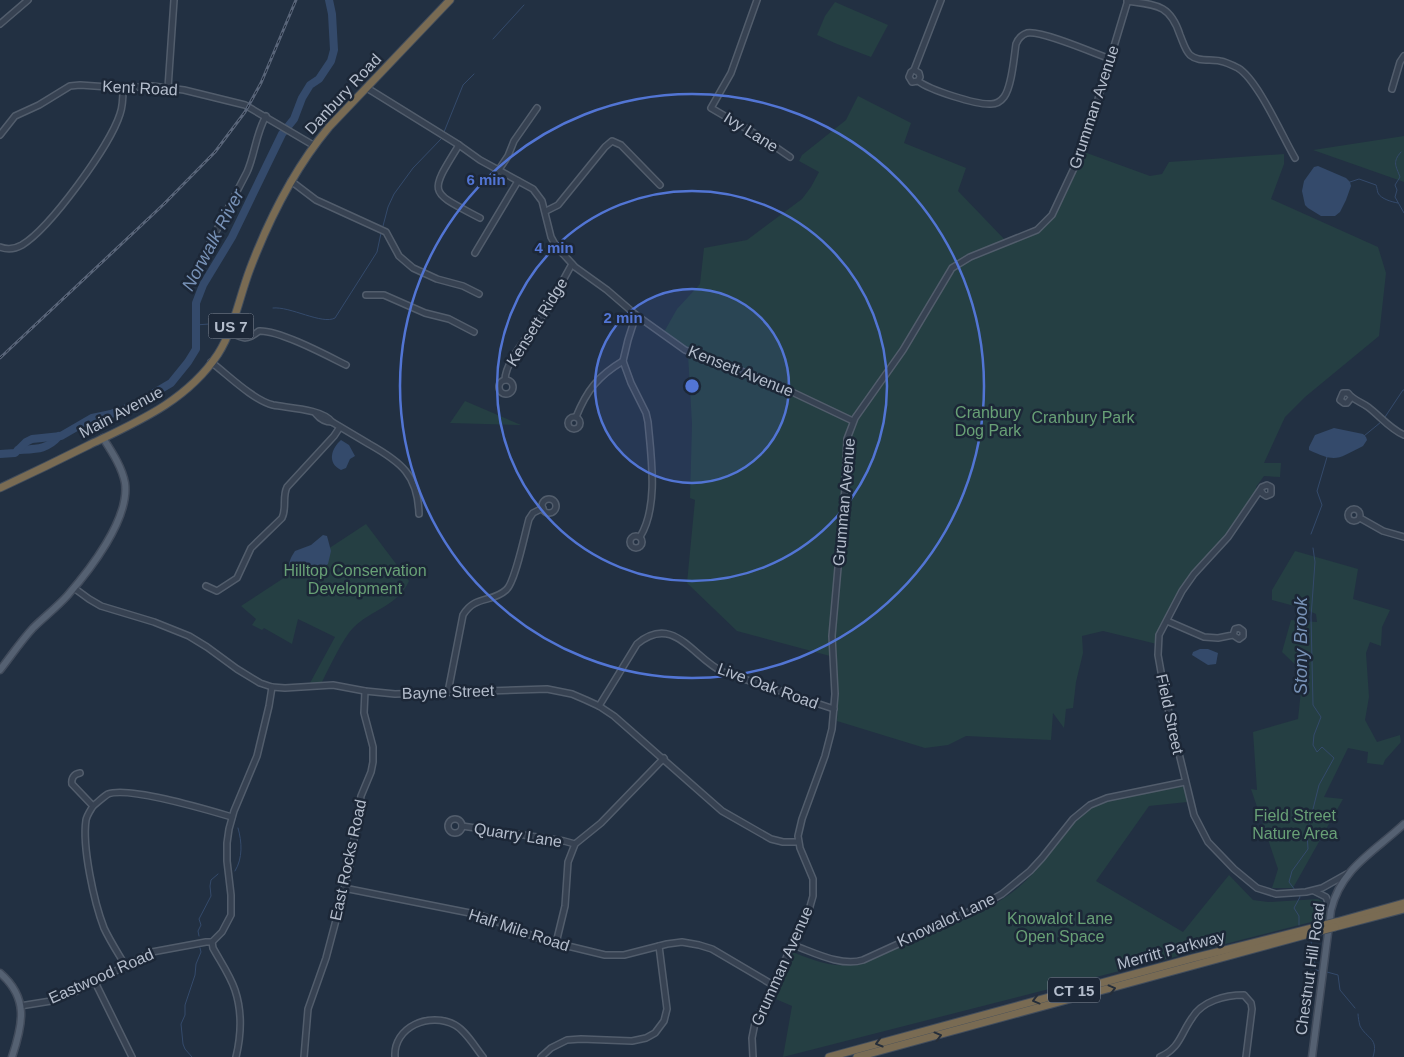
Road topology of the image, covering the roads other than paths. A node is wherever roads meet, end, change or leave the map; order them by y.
1 (28, 0) edge
2 (174, 0) edge
3 (450, 0) edge
4 (757, 0) edge
5 (941, 0) edge
6 (1128, 1) edge
7 (0, 24) edge
8 (1404, 56) edge
9 (1110, 59) junction
10 (914, 70) junction
11 (918, 81) junction
12 (123, 88) junction
13 (168, 88) junction
14 (368, 88) junction
15 (1392, 89) dead end
16 (537, 108) dead end
17 (266, 116) junction
18 (0, 135) edge
19 (459, 145) junction
20 (313, 146) junction
21 (790, 157) dead end
22 (1295, 158) dead end
23 (498, 171) junction
24 (518, 180) junction
25 (291, 181) junction
26 (660, 185) dead end
27 (546, 211) junction
28 (272, 218) joint
29 (480, 218) dead end
30 (0, 247) edge
31 (475, 253) dead end
32 (572, 264) junction
33 (197, 268) dead end
34 (479, 294) dead end
35 (366, 295) dead end
36 (636, 315) junction
37 (229, 332) junction
38 (474, 332) dead end
39 (623, 361) junction
40 (211, 362) junction
41 (346, 365) dead end
42 (505, 380) dead end
43 (1351, 398) dead end
44 (576, 417) dead end
45 (853, 421) junction
46 (340, 427) junction
47 (1404, 435) edge
48 (103, 438) junction
49 (0, 488) edge
50 (1261, 491) dead end
51 (543, 508) dead end
52 (419, 514) dead end
53 (1360, 518) dead end
54 (640, 537) dead end
55 (1404, 537) edge
56 (206, 586) dead end
57 (74, 588) junction
58 (1166, 621) junction
59 (1233, 635) dead end
60 (0, 670) edge
61 (272, 687) junction
62 (365, 691) junction
63 (448, 692) junction
64 (599, 706) junction
65 (834, 709) junction
66 (664, 758) junction
67 (80, 773) dead end
68 (1185, 782) junction
69 (93, 806) junction
70 (232, 817) junction
71 (1404, 824) edge
72 (462, 826) dead end
73 (798, 842) junction
74 (575, 844) junction
75 (1347, 874) junction
76 (344, 888) junction
77 (1313, 890) junction
78 (1404, 903) edge
79 (1404, 909) edge
80 (1331, 910) junction
81 (1336, 924) junction
82 (1320, 928) junction
83 (212, 942) junction
84 (556, 943) junction
85 (793, 945) junction
86 (659, 946) junction
87 (125, 965) junction
88 (0, 973) edge
89 (95, 982) junction
90 (773, 985) junction
91 (20, 1006) junction
92 (12, 1057) edge
93 (132, 1057) edge
94 (236, 1057) edge
95 (304, 1057) edge
96 (395, 1057) edge
97 (483, 1057) edge
98 (541, 1057) edge
99 (753, 1057) edge
100 (829, 1057) edge
101 (857, 1057) edge
102 (1160, 1057) edge
103 (1246, 1057) edge
104 (1312, 1057) edge

1 - 7 street
2 - 13 street
3 - 14 highway, Danbury Road / US 7
4 - 21 street, Ivy Lane
5 - 10 street
6 - 9 street, Grumman Avenue
6 - 22 street
8 - 15 street
9 - 11 street
9 - 45 street, Grumman Avenue
10 - 11 street
10 - 11 street
12 - 13 street, Kent Road
12 - 18 street, Kent Road
12 - 30 street
13 - 17 street, Kent Road
14 - 19 street, Kensett Avenue
14 - 20 highway, Danbury Road / US 7
16 - 23 street
17 - 20 street, Kent Road
17 - 33 street
19 - 23 street, Kensett Avenue
19 - 29 street
20 - 25 highway, Danbury Road / US 7
23 - 24 street, Kensett Avenue
24 - 27 street, Kensett Avenue
24 - 31 street
25 - 28 highway, Danbury Road / US 7
25 - 34 street
26 - 27 street
27 - 32 street, Kensett Avenue
28 - 37 highway, Main Avenue / US 7
32 - 36 street, Kensett Avenue
32 - 42 street, Kensett Ridge
35 - 38 street
36 - 39 street
36 - 45 street, Kensett Avenue
37 - 40 highway, Main Avenue / US 7
37 - 41 street
39 - 44 street
39 - 54 street
40 - 46 street
40 - 48 highway, Main Avenue / US 7
43 - 47 street
45 - 65 street, Grumman Avenue
46 - 52 street
46 - 56 street
48 - 49 highway, Main Avenue / US 7
48 - 57 main road
50 - 58 street, Field Street
51 - 63 street
53 - 55 street
57 - 60 main road
57 - 61 street, Bayne Street
58 - 59 street
58 - 68 street, Field Street
61 - 62 street, Bayne Street
61 - 70 street
62 - 63 street, Bayne Street
62 - 76 street, East Rocks Road
63 - 64 street, Bayne Street
64 - 65 street, Live Oak Road
64 - 66 street, Bayne Street
65 - 73 street, Grumman Avenue
66 - 73 street, Bayne Street
66 - 74 street
67 - 69 street
68 - 77 street, Field Street
68 - 85 street, Knowalot Lane
69 - 70 street
69 - 87 street
70 - 83 street
71 - 75 main road, Chestnut Hill Road
72 - 74 street, Quarry Lane
73 - 85 street, Grumman Avenue
74 - 84 street
75 - 77 street, Field Street
75 - 80 main road, Chestnut Hill Road
76 - 84 street, Half Mile Road
76 - 95 street, East Rocks Road
77 - 80 street
78 - 81 highway, Merritt Parkway / CT 15
79 - 81 highway, Merritt Parkway / CT 15
80 - 104 main road, Chestnut Hill Road
81 - 82 highway, Merritt Parkway / CT 15, bridge
82 -> 100 highway, Merritt Parkway / CT 15
101 -> 82 highway, Merritt Parkway / CT 15
83 - 87 street, Eastwood Road
83 - 94 street
84 - 86 street, Half Mile Road
85 - 90 street, Grumman Avenue
86 - 90 street, Half Mile Road
86 - 98 street
87 - 89 street, Eastwood Road
88 - 91 main road
89 - 91 street, Eastwood Road
89 - 93 street
90 - 99 street, Grumman Avenue
91 - 92 main road
96 - 97 street
102 - 103 street

